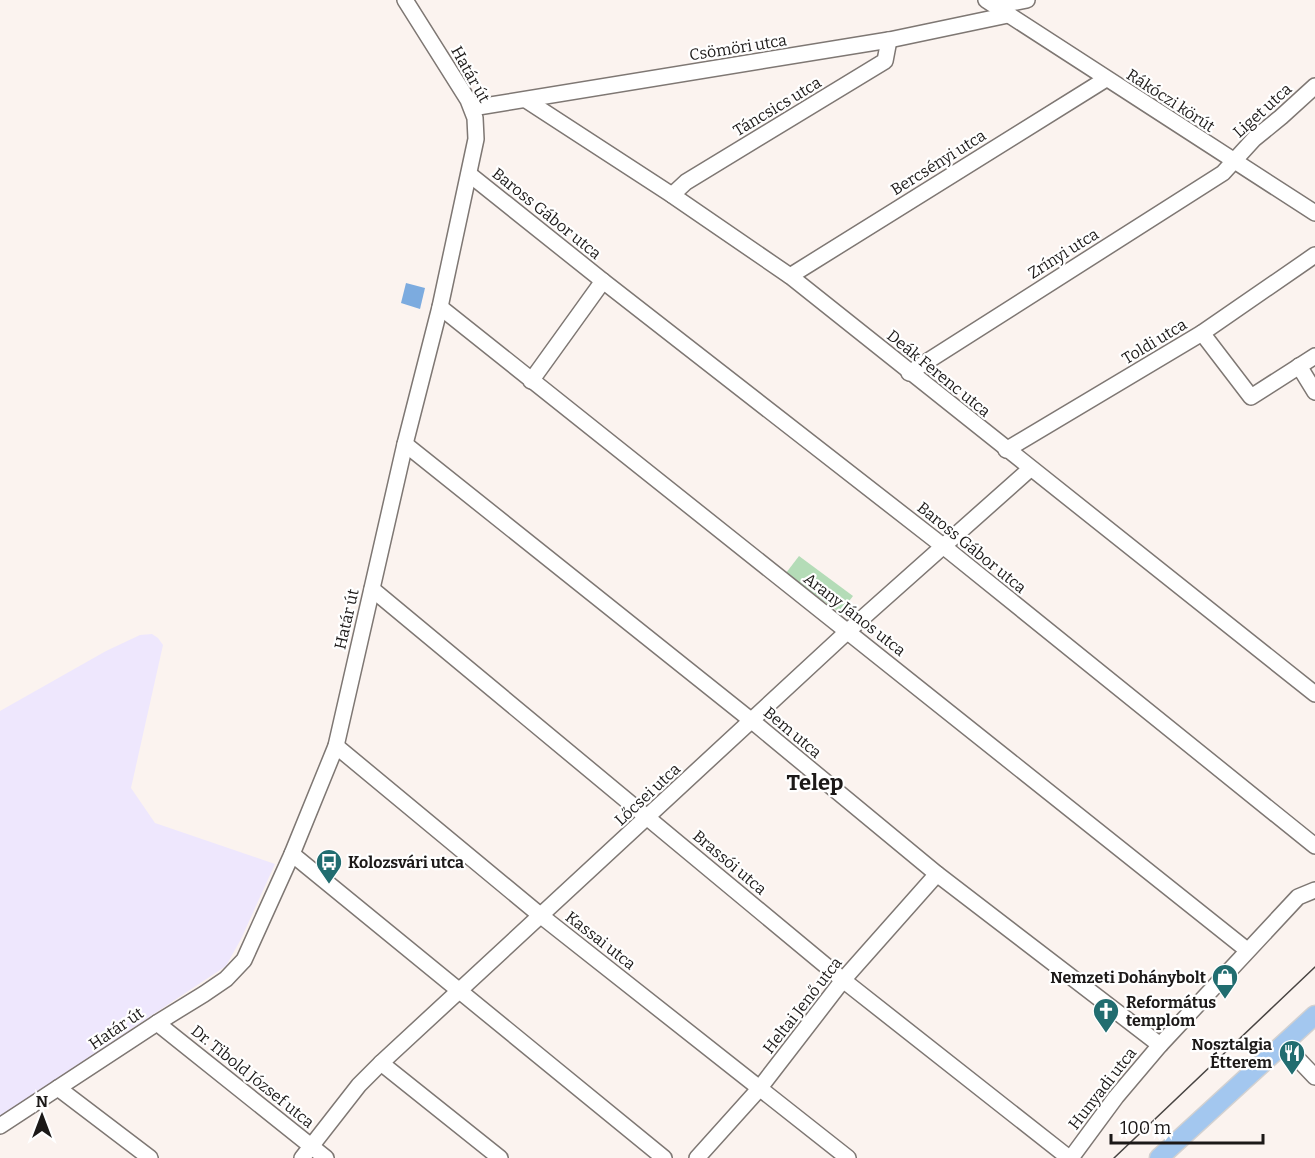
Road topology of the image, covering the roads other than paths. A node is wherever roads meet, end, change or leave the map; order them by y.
1 (405, 0) edge
2 (986, 0) edge
3 (1028, 0) edge
4 (1006, 6) edge
5 (890, 40) junction
6 (1106, 79) junction
7 (1315, 86) edge
8 (526, 100) junction
9 (472, 108) junction
10 (1234, 162) junction
11 (469, 174) junction
12 (672, 195) junction
13 (1315, 213) edge
14 (1315, 255) edge
15 (790, 276) junction
16 (603, 281) junction
17 (440, 307) junction
18 (1202, 333) junction
19 (1315, 356) edge
20 (1299, 366) junction
21 (909, 373) junction
22 (531, 381) junction
23 (1315, 392) edge
24 (405, 444) junction
25 (1006, 450) junction
26 (1030, 469) junction
27 (943, 546) junction
28 (372, 589) junction
29 (848, 631) junction
30 (1315, 694) edge
31 (752, 721) junction
32 (336, 746) junction
33 (648, 817) junction
34 (1315, 846) edge
35 (292, 855) junction
36 (937, 874) junction
37 (1314, 887) edge
38 (540, 915) junction
39 (1247, 950) junction
40 (843, 980) junction
41 (458, 991) junction
42 (1315, 1016) edge
43 (157, 1023) junction
44 (1160, 1045) junction
45 (1296, 1057) dead end
46 (381, 1063) junction
47 (1315, 1077) edge
48 (58, 1088) junction
49 (759, 1089) junction
50 (0, 1126) edge
51 (306, 1152) edge
52 (150, 1158) edge
53 (326, 1158) edge
54 (500, 1158) edge
55 (664, 1158) edge
56 (697, 1158) edge
57 (848, 1158) edge
58 (1070, 1158) edge
59 (1160, 1158) edge

1 - 9 street, Határ út
2 - 4 street, Rákóczi körút
3 - 4 street, Csömöri utca
4 - 5 street, Csömöri utca
4 - 6 street, Rákóczi körút
5 - 8 street, Csömöri utca
5 - 12 street, Táncsics utca
6 - 10 street, Rákóczi körút
6 - 15 street, Bercsényi utca
7 - 10 street, Liget utca
8 - 9 street, Csömöri utca
8 - 12 street, Deák Ferenc utca
9 - 11 street, Határ út
10 - 13 street, Rákóczi körút
10 - 21 street, Zrínyi utca
11 - 16 street, Baross Gábor utca
11 - 17 street, Határ út
12 - 15 street, Deák Ferenc utca
14 - 18 street, Toldi utca
15 - 21 street, Deák Ferenc utca
16 - 22 street, Baross Gábor utca
16 - 27 street, Baross Gábor utca
17 - 22 street, Arany János utca
17 - 24 street, Határ út
18 - 20 street
18 - 25 street, Toldi utca
19 - 20 street
20 - 23 street
21 - 25 street, Deák Ferenc utca
22 - 29 street, Arany János utca
24 - 28 street, Határ út
24 - 31 street, Bem utca
25 - 26 street, Deák Ferenc utca
26 - 27 street, Lőcsei utca
26 - 30 street, Deák Ferenc utca
27 - 29 street, Lőcsei utca
27 - 34 street, Baross Gábor utca
28 - 32 street, Határ út
28 - 33 street, Brassói utca
29 - 31 street, Lőcsei utca
29 - 39 street, Arany János utca
31 - 33 street, Lőcsei utca
31 - 36 street, Bem utca
32 - 35 street, Határ út
32 - 38 street, Kassai utca
33 - 38 street, Lőcsei utca
33 - 40 street, Brassói utca
35 - 41 street
35 - 43 street, Határ út
36 - 40 street, Heltai Jenő utca
36 - 44 street, Bem utca
37 - 39 street, Hunyadi utca
38 - 41 street, Lőcsei utca
38 - 49 street, Kassai utca
39 - 44 street, Hunyadi utca
40 - 49 street, Heltai Jenő utca
40 - 58 street, Brassói utca
41 - 46 street, Lőcsei utca
41 - 55 street
42 - 59 main road
43 - 48 street, Határ út
43 - 51 street, Dr. Tibold József utca
44 - 58 street, Hunyadi utca
45 - 47 street
46 - 51 street, Lőcsei utca
46 - 54 street
48 - 50 street, Határ út
48 - 52 street
49 - 56 street, Heltai Jenő utca
49 - 57 street, Kassai utca
51 - 53 street, Dr. Tibold József utca

